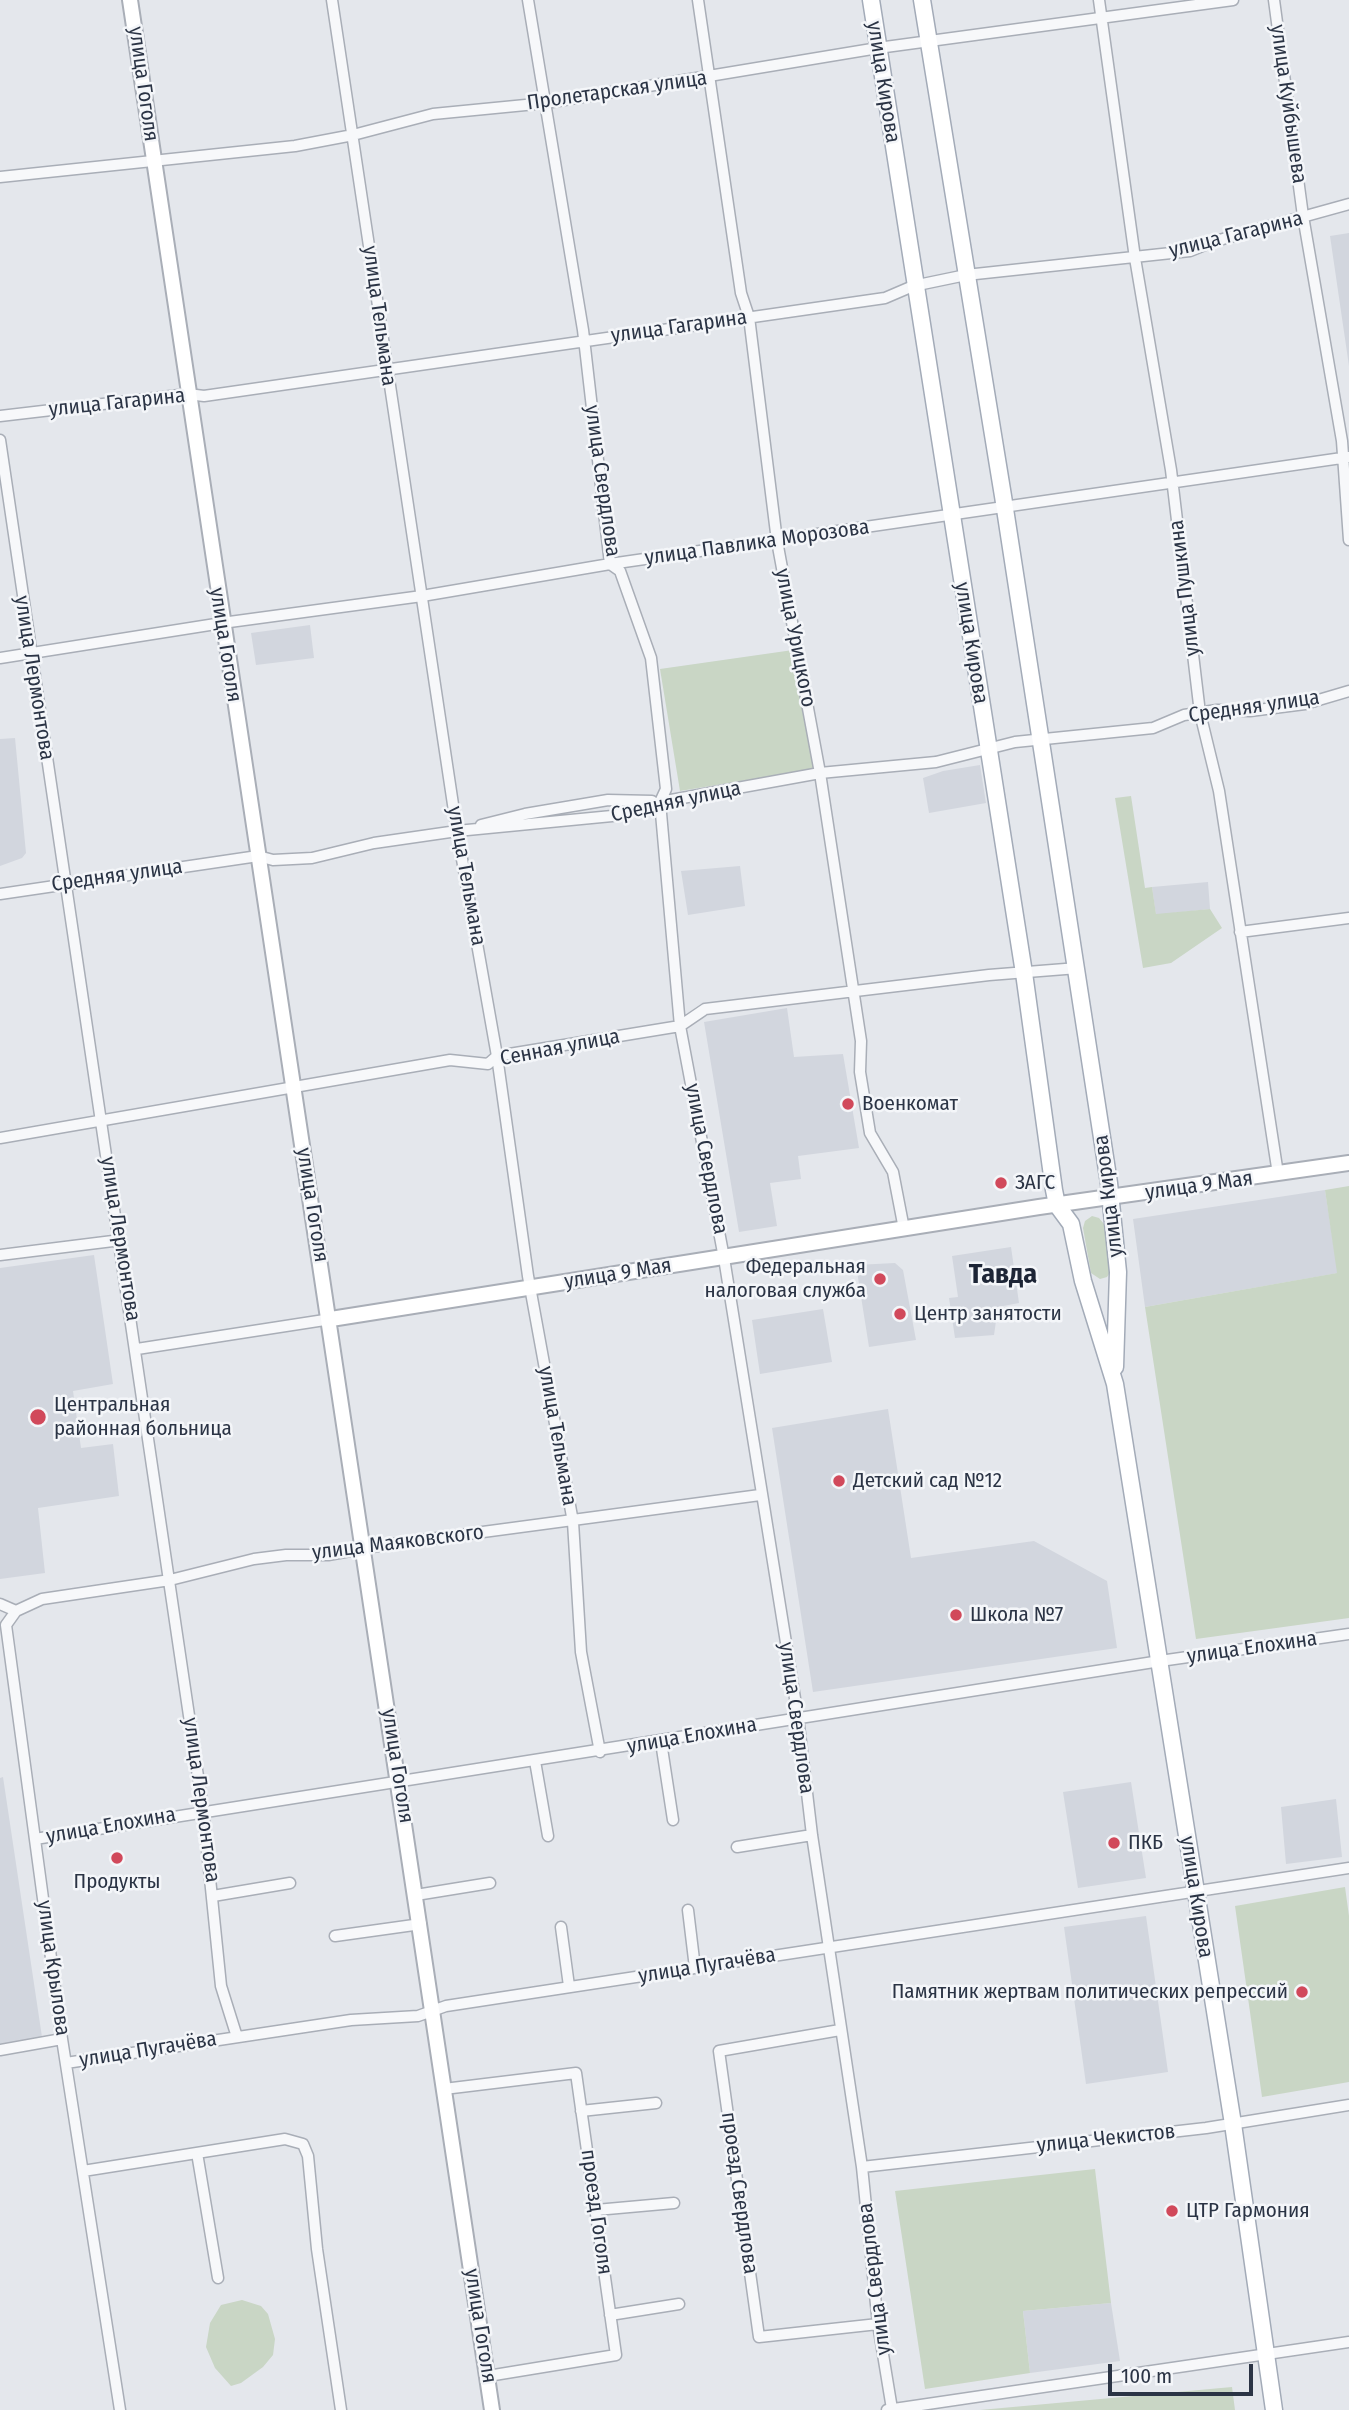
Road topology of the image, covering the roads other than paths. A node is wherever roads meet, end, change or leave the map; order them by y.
1 (130, 0) edge
2 (332, 0) edge
3 (528, 0) edge
4 (698, 0) edge
5 (871, 0) edge
6 (922, 0) edge
7 (1099, 0) edge
8 (1233, 0) edge
9 (1274, 0) edge
10 (1102, 18) junction
11 (928, 41) junction
12 (878, 48) junction
13 (709, 78) junction
14 (545, 103) junction
15 (353, 135) junction
16 (154, 162) junction
17 (0, 177) edge
18 (1349, 204) edge
19 (1303, 216) junction
20 (1135, 258) junction
21 (966, 275) junction
22 (913, 286) junction
23 (749, 317) junction
24 (584, 341) junction
25 (387, 370) junction
26 (188, 394) junction
27 (0, 416) edge
28 (0, 440) edge
29 (1346, 457) edge
30 (1172, 480) junction
31 (1004, 505) junction
32 (951, 515) junction
33 (1349, 540) edge
34 (777, 541) junction
35 (610, 564) junction
36 (422, 596) junction
37 (222, 623) junction
38 (30, 654) junction
39 (0, 658) edge
40 (1349, 691) edge
41 (1200, 713) junction
42 (1041, 738) junction
43 (988, 748) junction
44 (820, 773) junction
45 (660, 802) junction
46 (457, 831) junction
47 (258, 856) junction
48 (66, 884) junction
49 (0, 894) edge
50 (1349, 918) edge
51 (1240, 932) junction
52 (1078, 968) junction
53 (1024, 973) junction
54 (853, 991) junction
55 (680, 1026) junction
56 (497, 1056) junction
57 (293, 1089) junction
58 (102, 1119) junction
59 (0, 1138) edge
60 (1349, 1163) edge
61 (1278, 1174) junction
62 (1111, 1198) junction
63 (1057, 1205) junction
64 (904, 1228) junction
65 (121, 1240) junction
66 (0, 1255) edge
67 (724, 1258) junction
68 (1118, 1272) junction
69 (1083, 1281) junction
70 (530, 1287) junction
71 (331, 1319) junction
72 (137, 1349) junction
73 (1115, 1384) junction
74 (760, 1494) junction
75 (573, 1522) junction
76 (363, 1550) junction
77 (170, 1580) junction
78 (0, 1604) edge
79 (16, 1611) junction
80 (1349, 1634) edge
81 (1160, 1661) junction
82 (798, 1717) junction
83 (661, 1742) junction
84 (600, 1752) junction
85 (535, 1761) junction
86 (399, 1781) junction
87 (203, 1810) junction
88 (673, 1820) dead end
89 (812, 1835) junction
90 (548, 1836) dead end
91 (35, 1839) junction
92 (737, 1847) dead end
93 (1349, 1868) edge
94 (290, 1883) dead end
95 (490, 1883) dead end
96 (1195, 1894) junction
97 (416, 1895) junction
98 (214, 1896) junction
99 (688, 1910) dead end
100 (421, 1924) junction
101 (561, 1927) dead end
102 (335, 1936) dead end
103 (830, 1947) junction
104 (695, 1968) junction
105 (569, 1986) junction
106 (432, 2012) junction
107 (840, 2030) junction
108 (237, 2037) junction
109 (62, 2039) junction
110 (0, 2050) edge
111 (66, 2063) junction
112 (444, 2089) junction
113 (656, 2102) dead end
114 (1349, 2105) edge
115 (581, 2111) junction
116 (1233, 2124) junction
117 (197, 2152) junction
118 (862, 2167) junction
119 (83, 2171) junction
120 (674, 2203) dead end
121 (596, 2210) junction
122 (218, 2278) dead end
123 (679, 2305) dead end
124 (610, 2315) junction
125 (878, 2324) junction
126 (1349, 2342) edge
127 (1265, 2353) junction
128 (488, 2376) junction
129 (120, 2410) edge
130 (341, 2410) edge
131 (492, 2410) edge
132 (890, 2410) edge
133 (1274, 2410) edge

1 - 16 street, улица Гоголя
2 - 15 street, улица Тельмана
3 - 14 street, улица Свердлова
4 - 13 street, улица Урицкого
5 - 12 main road, улица Кирова
6 - 11 main road, улица Кирова
7 - 10 street, улица Пушкина
8 - 10 street, Пролетарская улица
9 - 19 street, улица Куйбышева
10 - 11 street, Пролетарская улица
10 - 20 street, улица Пушкина
11 - 12 street, Пролетарская улица
11 - 21 main road, улица Кирова
12 - 13 street, Пролетарская улица
12 - 22 main road, улица Кирова
13 - 14 street, Пролетарская улица
13 - 23 street, улица Урицкого
14 - 15 street, Пролетарская улица
14 - 24 street, улица Свердлова
15 - 16 street, Пролетарская улица
15 - 25 street, улица Тельмана
16 - 17 street, Пролетарская улица
16 - 26 street, улица Гоголя
18 - 19 street, улица Гагарина
19 - 20 street, улица Гагарина
19 - 29 street, улица Куйбышева
20 - 21 street, улица Гагарина
20 - 30 street, улица Пушкина
21 - 22 street, улица Гагарина
21 - 31 main road, улица Кирова
22 - 23 street, улица Гагарина
22 - 32 main road, улица Кирова
23 - 24 street, улица Гагарина
23 - 34 street, улица Урицкого
24 - 25 street, улица Гагарина
24 - 35 street, улица Свердлова
25 - 26 street, улица Гагарина
25 - 36 street, улица Тельмана
26 - 27 street, улица Гагарина
26 - 37 street, улица Гоголя
28 - 38 street, улица Лермонтова
29 - 30 street, улица Павлика Морозова
29 - 33 street, улица Куйбышева
30 - 31 street, улица Павлика Морозова
30 - 41 street, улица Пушкина
31 - 32 street, улица Павлика Морозова
31 - 42 main road, улица Кирова
32 - 34 street, улица Павлика Морозова
32 - 43 main road, улица Кирова
34 - 35 street, улица Павлика Морозова
34 - 44 street, улица Урицкого
35 - 36 street, улица Павлика Морозова
35 - 45 street, улица Свердлова
36 - 37 street, улица Павлика Морозова
36 - 46 street, улица Тельмана
37 - 38 street, улица Павлика Морозова
37 - 47 street, улица Гоголя
38 - 39 street, улица Павлика Морозова
38 - 48 street, улица Лермонтова
40 - 41 street, Средняя улица
41 - 42 street, Средняя улица
41 - 51 street, улица Пушкина
42 - 43 street, Средняя улица
42 - 52 main road, улица Кирова
43 - 44 street, Средняя улица
43 - 53 main road, улица Кирова
44 - 45 street, Средняя улица
44 - 54 street, улица Урицкого
45 - 46 street, Средняя улица
45 - 46 street
45 - 55 street, улица Свердлова
46 - 47 street, Средняя улица
46 - 56 street, улица Тельмана
47 - 48 street, Средняя улица
47 - 57 street, улица Гоголя
48 - 49 street, Средняя улица
48 - 58 street, улица Лермонтова
50 - 51 street
51 - 61 street, улица Пушкина
52 - 53 street, Сенная улица
52 - 62 main road, улица Кирова
53 - 54 street, Сенная улица
53 - 63 main road, улица Кирова
54 - 55 street, Сенная улица
54 - 64 street, улица Урицкого
55 - 56 street, Сенная улица
55 - 67 street, улица Свердлова
56 - 57 street, Сенная улица
56 - 70 street, улица Тельмана
57 - 58 street, Сенная улица
57 - 71 street, улица Гоголя
58 - 59 street, Сенная улица
58 - 65 street, улица Лермонтова
60 - 61 street, улица 9 Мая
61 - 62 street, улица 9 Мая
62 - 63 street, улица 9 Мая
62 - 68 main road, улица Кирова
63 - 64 street, улица 9 Мая
63 - 69 main road, улица Кирова
64 - 67 street, улица 9 Мая
65 - 66 street
65 - 72 street, улица Лермонтова
67 - 70 street, улица 9 Мая
67 - 74 street, улица Свердлова
68 - 69 main road, улица Кирова
68 - 73 main road, улица Кирова
69 - 73 main road, улица Кирова
70 - 71 street, улица 9 Мая
70 - 75 street, улица Тельмана
71 - 72 street, улица 9 Мая
71 - 76 street, улица Гоголя
72 - 77 street, улица Лермонтова
73 - 81 main road, улица Кирова
74 - 75 street, улица Маяковского
74 - 82 street, улица Свердлова
75 - 76 street, улица Маяковского
75 - 84 street, улица Тельмана
76 - 77 street, улица Маяковского
76 - 86 street, улица Гоголя
77 - 79 street, улица Маяковского
77 - 87 street, улица Лермонтова
78 - 79 street
79 - 91 street, улица Крылова
80 - 81 street, улица Елохина
81 - 82 street, улица Елохина
81 - 96 main road, улица Кирова
82 - 83 street, улица Елохина
82 - 89 street, улица Свердлова
83 - 84 street, улица Елохина
83 - 88 street
84 - 85 street, улица Елохина
85 - 86 street, улица Елохина
85 - 90 street
86 - 87 street, улица Елохина
86 - 97 street, улица Гоголя
87 - 91 street, улица Елохина
87 - 98 street, улица Лермонтова
89 - 92 street
89 - 103 street, улица Свердлова
91 - 109 street, улица Крылова
93 - 96 street, улица Пугачёва
94 - 98 street
95 - 97 street
96 - 103 street, улица Пугачёва
96 - 116 main road, улица Кирова
97 - 100 street, улица Гоголя
98 - 108 street, улица Лермонтова
99 - 104 street
100 - 102 street
100 - 106 street, улица Гоголя
101 - 105 street
103 - 104 street, улица Пугачёва
103 - 107 street, улица Свердлова
104 - 105 street, улица Пугачёва
105 - 106 street, улица Пугачёва
106 - 108 street, улица Пугачёва
106 - 112 street, улица Гоголя
107 - 118 street, улица Свердлова
107 - 125 street, проезд Свердлова
108 - 111 street, улица Пугачёва
109 - 110 street, улица Пугачёва
109 - 111 street, улица Крылова
111 - 119 street, улица Крылова
112 - 115 street, проезд Гоголя
112 - 128 street, улица Гоголя
113 - 115 street
114 - 116 street, улица Чекистов
115 - 121 street, проезд Гоголя
116 - 118 street, улица Чекистов
116 - 127 main road, улица Кирова
117 - 119 street
117 - 122 street
117 - 130 street
118 - 125 street, улица Свердлова
119 - 129 street, улица Крылова
120 - 121 street
121 - 124 street, проезд Гоголя
123 - 124 street
124 - 128 street, проезд Гоголя
125 - 132 street, улица Свердлова
126 - 127 street
127 - 132 street
127 - 133 main road, улица Кирова
128 - 131 street, улица Гоголя

